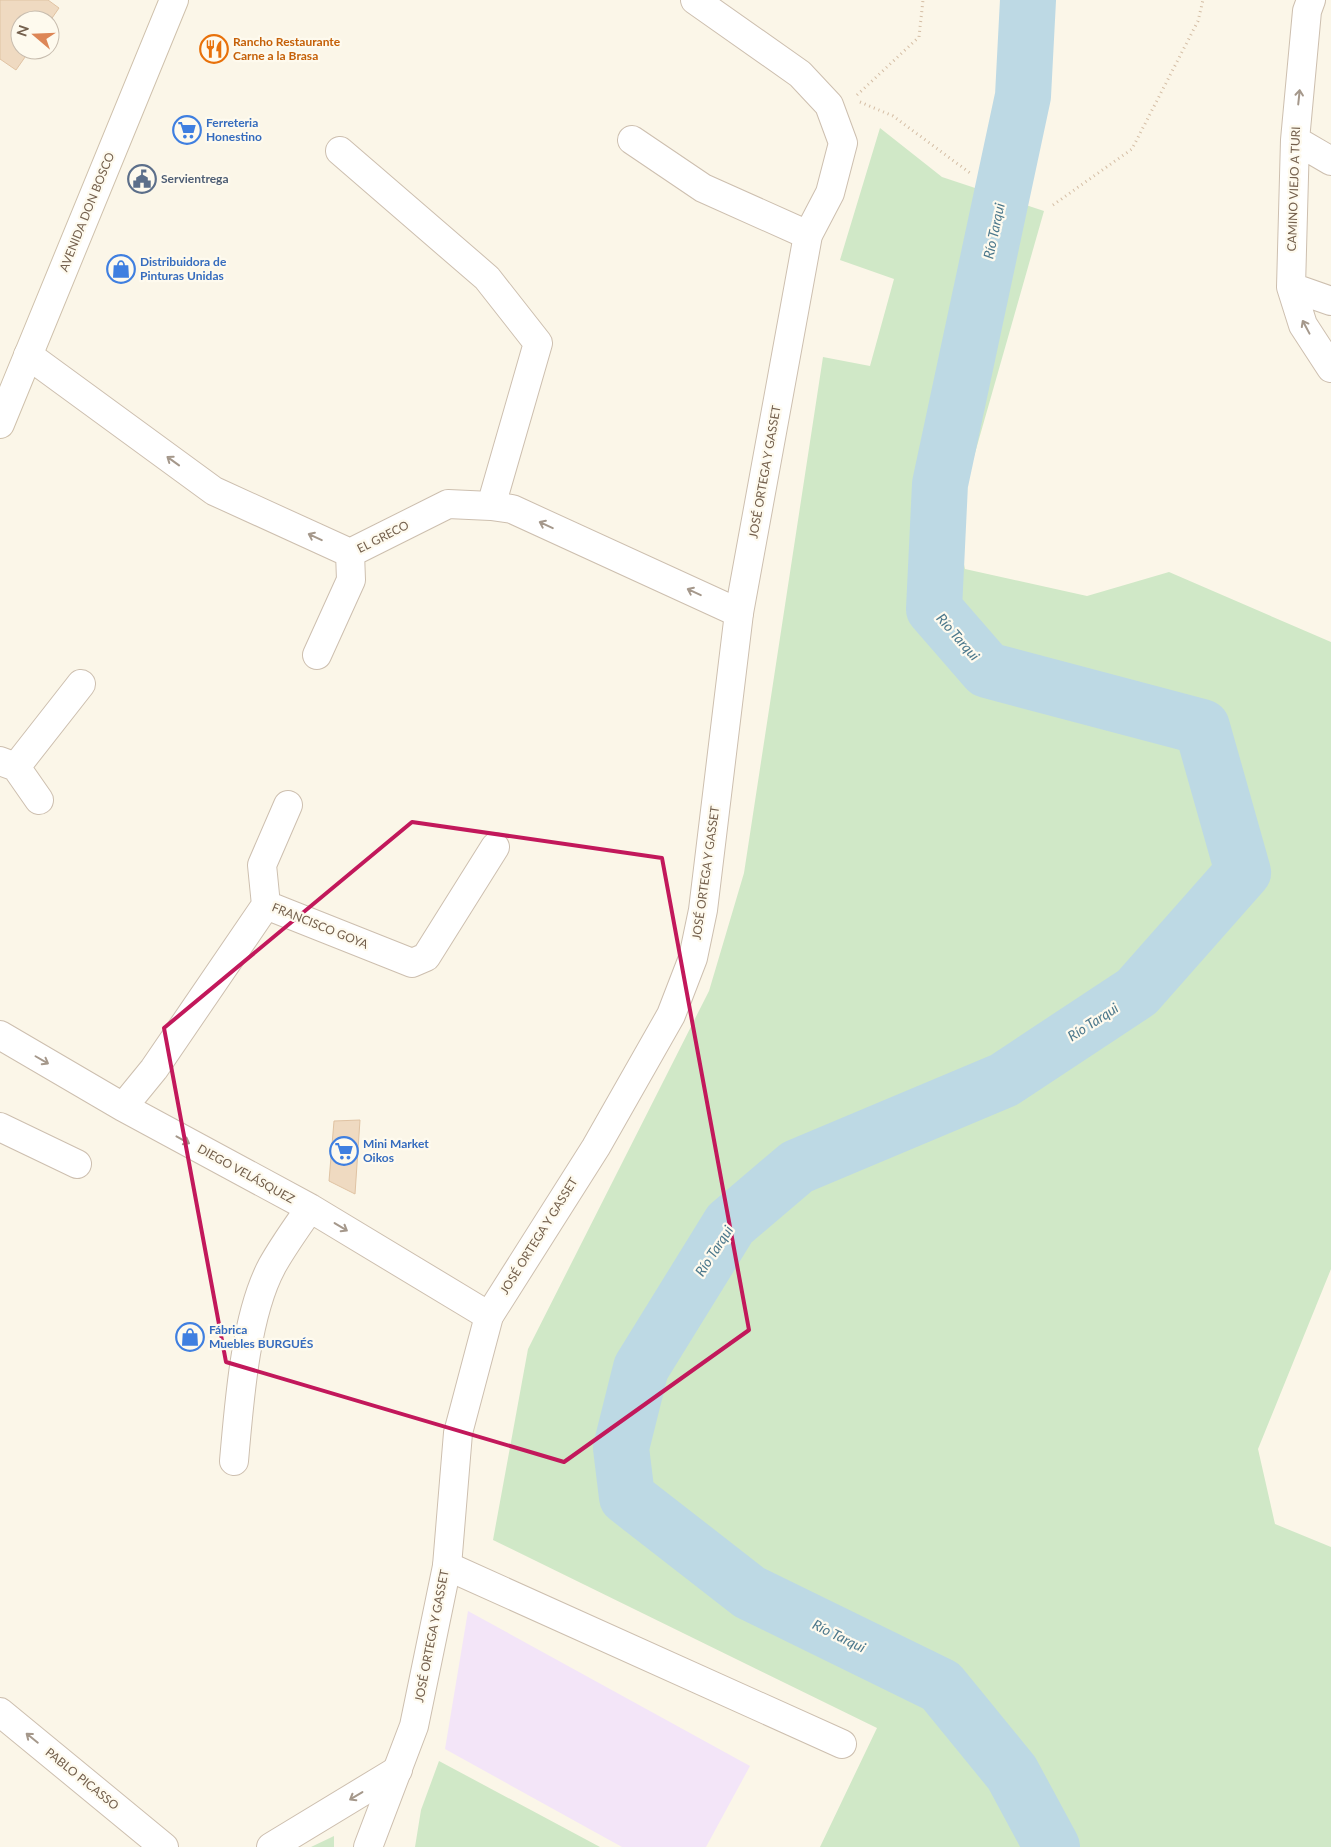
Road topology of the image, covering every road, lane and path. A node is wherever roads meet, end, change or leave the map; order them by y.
1 (174, 0) edge
2 (695, 0) edge
3 (923, 0) edge
4 (1203, 0) edge
5 (1311, 0) edge
6 (632, 140) dead end
7 (1295, 140) junction
8 (340, 151) dead end
9 (1331, 160) edge
10 (970, 173) dead end
11 (1053, 205) dead end
12 (808, 234) junction
13 (1291, 286) junction
14 (1331, 301) edge
15 (28, 356) junction
16 (1331, 368) edge
17 (0, 424) edge
18 (491, 506) junction
19 (350, 553) junction
20 (739, 613) junction
21 (317, 655) dead end
22 (81, 684) dead end
23 (8, 764) edge
24 (39, 800) dead end
25 (288, 806) dead end
26 (496, 847) dead end
27 (266, 905) junction
28 (0, 1035) edge
29 (123, 1107) junction
30 (0, 1127) edge
31 (77, 1164) dead end
32 (310, 1208) junction
33 (489, 1316) junction
34 (234, 1462) dead end
35 (446, 1566) junction
36 (0, 1712) edge
37 (842, 1744) dead end
38 (398, 1770) junction
39 (164, 1847) edge
40 (271, 1847) edge
41 (368, 1847) edge

1 - 15 street, AVENIDA DON BOSCO
2 - 12 street, JOSÉ ORTEGA Y GASSET
3 - 10 path
4 - 11 path
7 -> 5 street, CAMINO VIEJO A TURI
6 - 12 street
7 - 9 street
7 - 13 street, CAMINO VIEJO A TURI
8 - 18 street
12 - 20 street, JOSÉ ORTEGA Y GASSET
13 - 14 street
16 -> 13 street, CAMINO VIEJO A TURI
15 - 17 street, AVENIDA DON BOSCO
19 -> 15 street, EL GRECO
18 - 19 street, EL GRECO
20 -> 18 street, EL GRECO
19 - 21 street
20 - 33 street, JOSÉ ORTEGA Y GASSET
22 - 23 street
23 - 24 street
25 - 27 street
26 - 27 street, FRANCISCO GOYA
27 - 29 street, FRANCISCO GOYA
28 -> 29 street, DIEGO VELÁSQUEZ
29 -> 32 street, DIEGO VELÁSQUEZ
30 - 31 street
32 -> 33 street, DIEGO VELÁSQUEZ
32 - 34 street
33 - 35 street, JOSÉ ORTEGA Y GASSET
35 - 37 street
35 - 38 street, JOSÉ ORTEGA Y GASSET
39 -> 36 street, PABLO PICASSO
38 -> 40 street
38 - 41 street, JOSÉ ORTEGA Y GASSET

